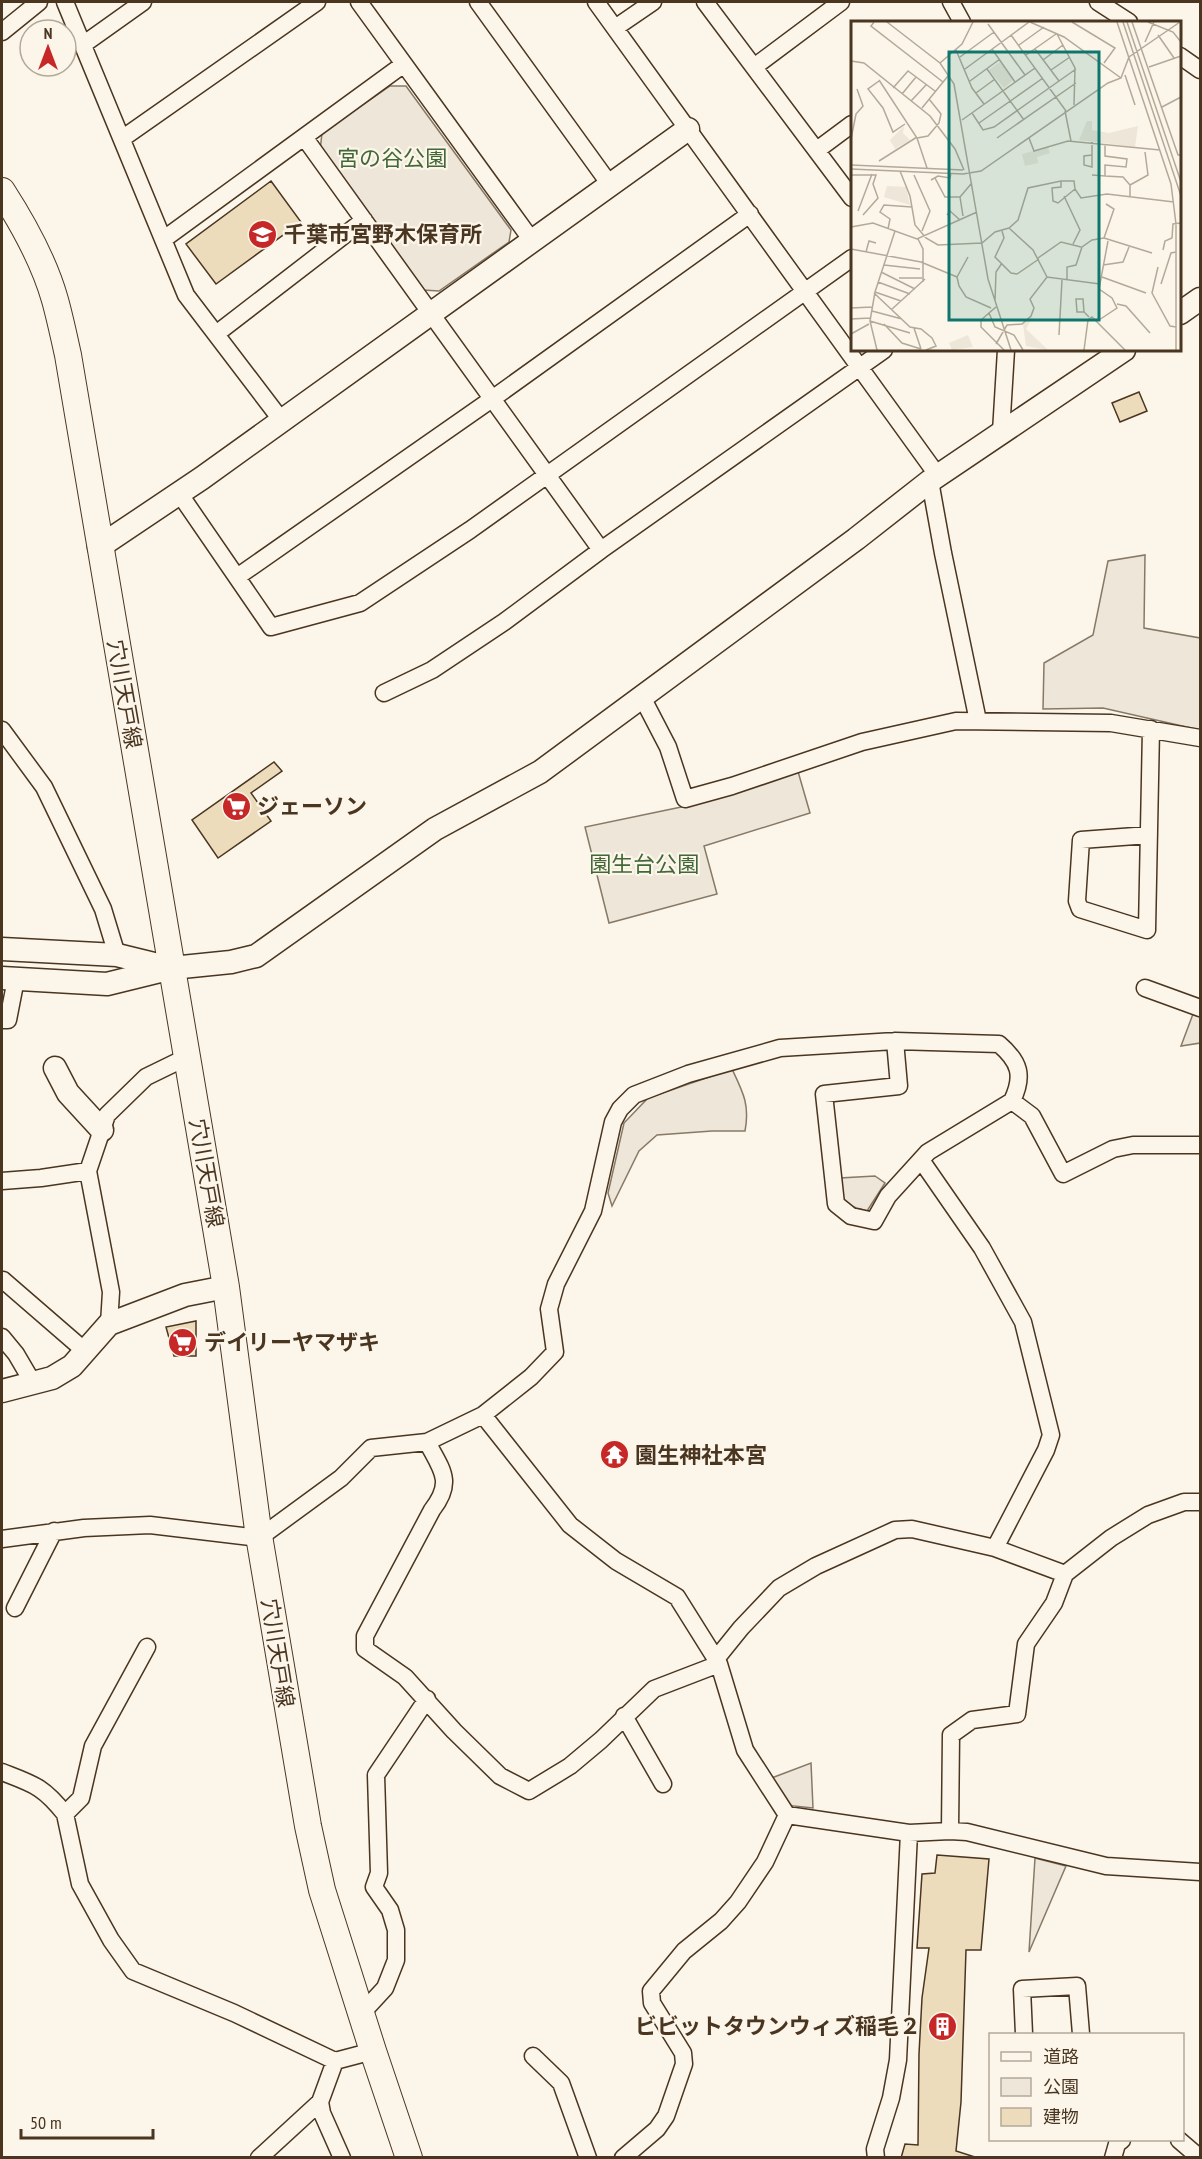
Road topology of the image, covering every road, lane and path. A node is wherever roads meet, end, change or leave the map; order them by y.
1 (39, 2) edge
2 (66, 2) edge
3 (143, 2) edge
4 (317, 2) edge
5 (359, 2) edge
6 (478, 2) edge
7 (596, 2) edge
8 (653, 2) edge
9 (705, 2) edge
10 (841, 2) edge
11 (951, 2) edge
12 (1098, 2) edge
13 (961, 21) edge
14 (1127, 21) edge
15 (615, 28) junction
16 (2, 33) edge
17 (84, 44) junction
18 (1181, 57) edge
19 (404, 64) junction
20 (754, 67) junction
21 (1200, 70) edge
22 (851, 125) edge
23 (688, 129) junction
24 (304, 137) junction
25 (123, 138) junction
26 (817, 150) junction
27 (611, 186) junction
28 (2, 191) edge
29 (851, 197) edge
30 (750, 214) junction
31 (364, 220) junction
32 (164, 239) junction
33 (533, 242) junction
34 (851, 259) edge
35 (806, 292) junction
36 (1200, 299) edge
37 (1181, 312) edge
38 (431, 314) junction
39 (216, 333) junction
40 (883, 351) edge
41 (1006, 351) edge
42 (1122, 351) edge
43 (860, 367) junction
44 (492, 399) junction
45 (282, 421) junction
46 (1001, 432) junction
47 (546, 474) junction
48 (934, 478) junction
49 (179, 493) junction
50 (99, 547) junction
51 (601, 550) junction
52 (237, 577) junction
53 (384, 693) dead end
54 (642, 697) junction
55 (978, 721) junction
56 (1151, 729) junction
57 (2, 730) edge
58 (1200, 738) edge
59 (1149, 835) junction
60 (2, 949) edge
61 (117, 955) junction
62 (172, 968) junction
63 (9, 979) edge
64 (1145, 988) dead end
65 (1200, 1008) edge
66 (2, 1020) edge
67 (895, 1041) junction
68 (187, 1057) junction
69 (55, 1068) dead end
70 (1012, 1101) junction
71 (102, 1130) junction
72 (1200, 1145) edge
73 (921, 1160) junction
74 (88, 1171) junction
75 (2, 1180) edge
76 (2, 1282) edge
77 (226, 1287) junction
78 (109, 1324) junction
79 (2, 1337) edge
80 (85, 1351) junction
81 (33, 1383) junction
82 (2, 1391) edge
83 (483, 1415) junction
84 (427, 1442) junction
85 (1200, 1502) edge
86 (54, 1531) junction
87 (260, 1538) junction
88 (2, 1539) edge
89 (995, 1548) junction
90 (1065, 1574) junction
91 (15, 1608) dead end
92 (147, 1647) dead end
93 (717, 1662) junction
94 (427, 1699) junction
95 (624, 1716) junction
96 (2, 1772) edge
97 (663, 1784) dead end
98 (65, 1814) junction
99 (788, 1815) junction
100 (950, 1831) junction
101 (909, 1833) junction
102 (1200, 1872) edge
103 (361, 2014) junction
104 (1024, 2033) edge
105 (1081, 2033) edge
106 (373, 2051) junction
107 (533, 2055) dead end
108 (335, 2061) junction
109 (320, 2102) junction
110 (1120, 2141) edge
111 (1181, 2141) edge
112 (259, 2157) edge
113 (342, 2157) edge
114 (409, 2157) edge
115 (588, 2157) edge
116 (623, 2157) edge
117 (876, 2157) edge
118 (1113, 2157) edge
119 (1200, 2157) edge

1 - 16 street
2 - 17 street
3 - 17 street
4 - 25 street
5 - 19 street
6 - 27 street
7 - 15 street
8 - 15 street
9 - 20 street
10 - 20 street
11 - 13 street
12 - 14 street
15 - 23 street
17 - 25 street
18 - 21 street
19 - 24 street
19 - 33 street
20 - 26 street
22 - 26 street
23 - 27 street
23 - 30 street
24 - 31 street
24 - 32 street
25 - 32 street
26 - 29 street
27 - 33 street
28 - 50 main road, 穴川天戸線
30 - 35 street
30 - 44 street
31 - 38 street
31 - 39 street
32 - 39 street
33 - 38 street
34 - 35 street
35 - 43 street
35 - 47 street
36 - 37 street
38 - 44 street
38 - 45 street
39 - 45 street
40 - 43 street
41 - 46 street
42 - 46 street
43 - 48 street
43 - 51 street
44 - 47 street
44 - 52 street
45 - 49 street
46 - 48 street
47 - 51 street
47 - 52 street
48 - 54 street
48 - 55 street
49 - 50 street
49 - 52 street
50 - 62 main road, 穴川天戸線
51 - 53 street
54 - 55 street
54 - 62 street
55 - 56 street
56 - 58 street
56 - 59 street
57 - 61 street
59 - 59 street
60 - 61 street
61 - 62 street
62 - 63 street
62 - 68 main road, 穴川天戸線
63 - 66 street
64 - 65 street
67 - 70 street
67 - 73 street
67 - 83 street
68 - 71 street
68 - 77 main road, 穴川天戸線
69 - 71 street
70 - 72 street
70 - 73 street
71 - 74 street
73 - 89 street
74 - 75 street
74 - 78 street
76 - 80 street
77 - 78 street
77 - 87 main road, 穴川天戸線
78 - 80 street
79 - 81 street
80 - 81 street
81 - 82 street
83 - 84 street
83 - 93 street
84 - 87 street
84 - 94 street
85 - 90 street
86 - 87 street
86 - 88 street
86 - 91 street
87 - 103 main road, 穴川天戸線
89 - 90 street
89 - 93 street
90 - 100 street
92 - 98 street
93 - 95 street
93 - 99 street
94 - 95 street
94 - 103 street
95 - 97 street
96 - 98 street
98 - 108 street
99 - 101 street
99 - 116 street
100 - 101 street
100 - 102 street
101 - 117 street
103 - 106 main road, 穴川天戸線
104 - 105 street
106 - 108 street
106 - 114 main road, 穴川天戸線
107 - 115 street
108 - 109 street
109 - 112 street
109 - 113 street
110 - 118 street
111 - 119 street

